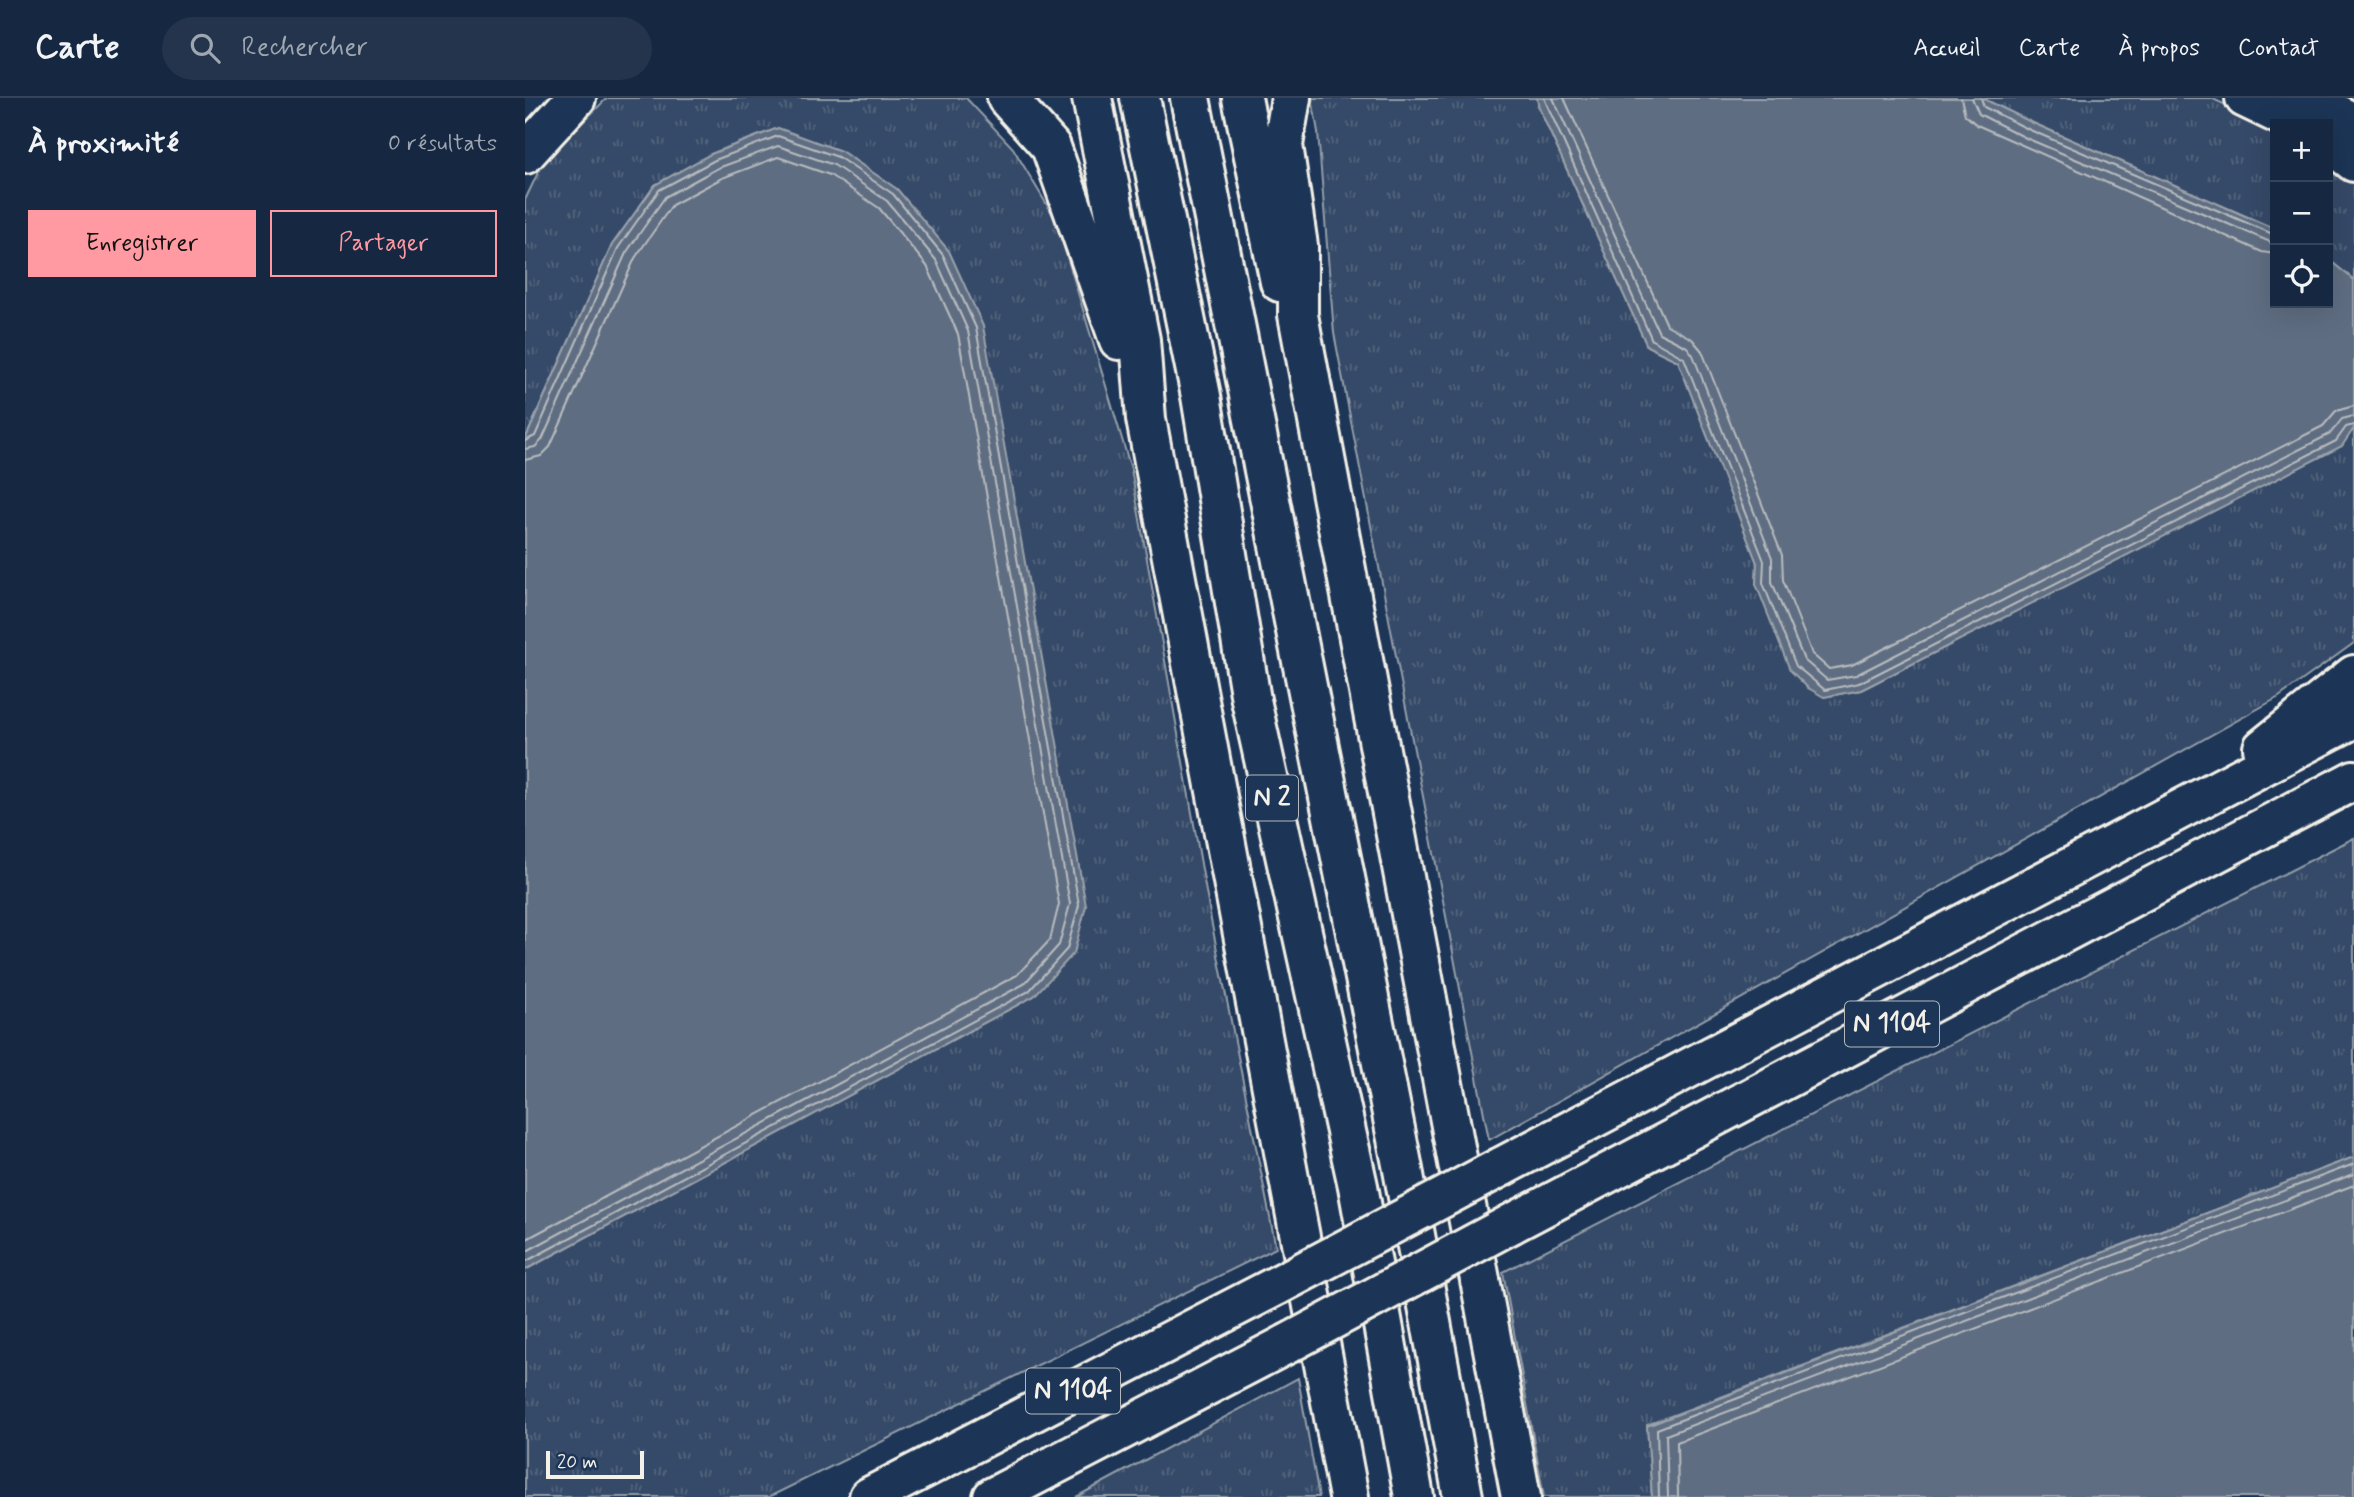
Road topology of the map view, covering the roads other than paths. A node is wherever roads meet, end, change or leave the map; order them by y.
1 (576, 98) edge
2 (1007, 98) edge
3 (1092, 98) edge
4 (1140, 98) edge
5 (1189, 98) edge
6 (1242, 98) edge
7 (1291, 98) edge
8 (2245, 98) edge
9 (2303, 98) edge
10 (2289, 119) edge
11 (2354, 123) edge
12 (2333, 146) edge
13 (525, 154) edge
14 (2354, 162) edge
15 (1298, 315) junction
16 (1146, 419) junction
17 (2354, 675) edge
18 (2354, 718) edge
19 (2354, 780) edge
20 (2210, 793) junction
21 (2354, 802) edge
22 (2272, 823) junction
23 (869, 1497) edge
24 (993, 1497) edge
25 (1349, 1497) edge
26 (1414, 1497) edge
27 (1463, 1497) edge
28 (1521, 1497) edge

1 - 13 highway
2 - 16 highway
3 - 16 highway
4 - 26 highway, N 2
5 - 27 highway, N 2
6 - 15 highway
7 - 15 highway
8 - 10 highway
9 - 11 highway
12 - 14 highway
15 - 28 highway
16 - 25 highway
17 - 20 highway
18 - 20 highway, N 1104
19 - 22 highway, N 1104
20 - 23 highway, N 1104, bridge
21 - 22 highway
22 - 24 highway, N 1104, bridge

